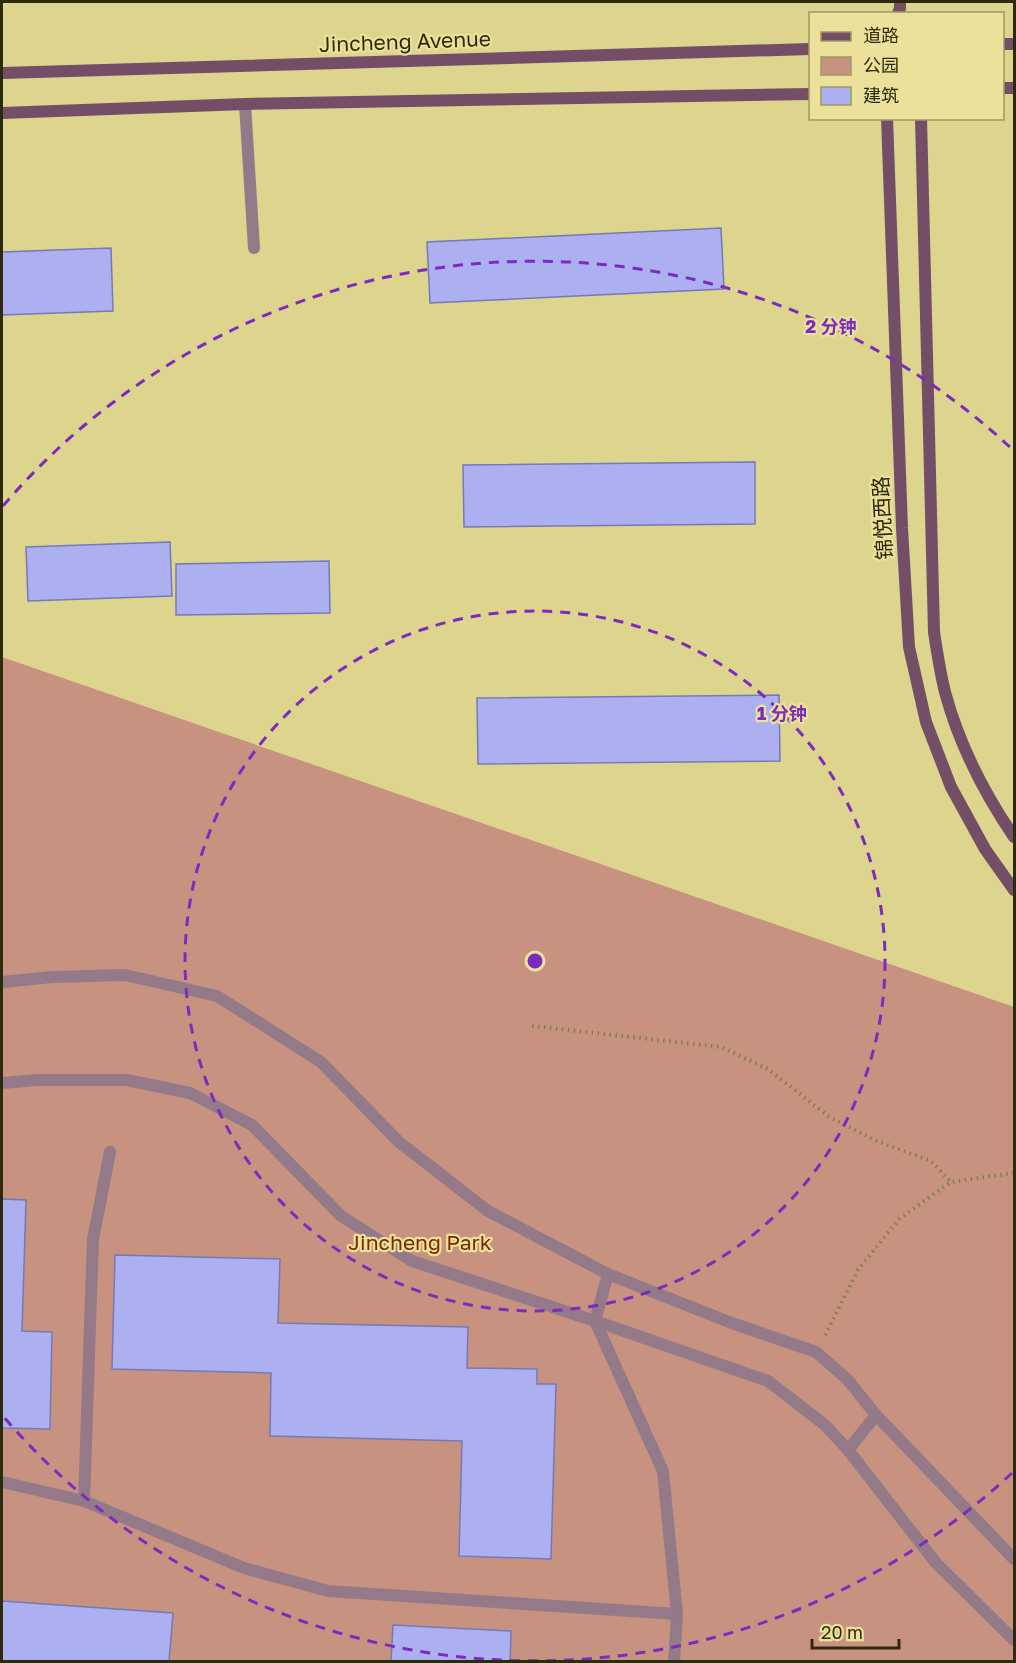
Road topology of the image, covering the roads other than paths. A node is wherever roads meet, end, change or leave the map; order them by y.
1 (809, 49) edge
2 (2, 73) edge
3 (809, 94) edge
4 (245, 104) junction
5 (2, 113) edge
6 (887, 120) edge
7 (921, 120) edge
8 (255, 248) dead end
9 (1014, 837) edge
10 (1014, 890) edge
11 (2, 982) edge
12 (2, 1083) edge
13 (110, 1152) dead end
14 (608, 1274) junction
15 (595, 1321) junction
16 (876, 1415) junction
17 (848, 1450) junction
18 (2, 1482) edge
19 (84, 1501) junction
20 (1014, 1559) edge
21 (676, 1614) junction
22 (1014, 1640) edge
23 (674, 1662) edge

1 - 2 main road, Jincheng Avenue
3 - 4 main road
4 - 5 main road
4 - 8 street
6 - 10 main road, 锦悦西路
7 - 9 main road
11 - 14 street
12 - 15 street
13 - 19 street
14 - 15 street
14 - 16 street
15 - 17 street
15 - 21 street
16 - 17 street
16 - 20 street
17 - 22 street
18 - 19 street
19 - 21 street
21 - 23 street

